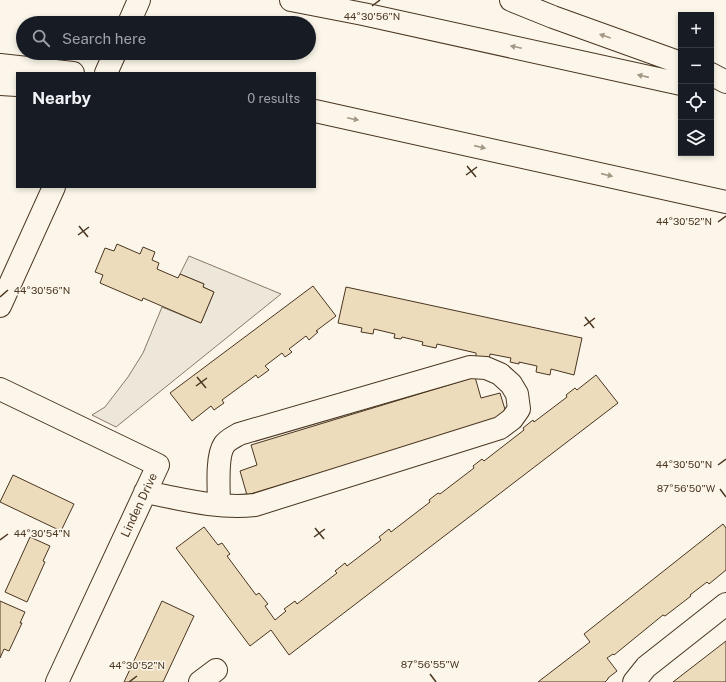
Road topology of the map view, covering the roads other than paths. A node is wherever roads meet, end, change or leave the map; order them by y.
1 (139, 0) edge
2 (291, 0) edge
3 (511, 0) edge
4 (132, 16) edge
5 (112, 60) edge
6 (678, 61) edge
7 (0, 65) edge
8 (66, 72) edge
9 (106, 72) edge
10 (714, 76) edge
11 (726, 82) edge
12 (678, 83) edge
13 (0, 84) edge
14 (16, 85) edge
15 (714, 92) edge
16 (726, 94) edge
17 (316, 112) edge
18 (54, 188) edge
19 (726, 202) edge
20 (0, 306) edge
21 (0, 389) edge
22 (145, 492) junction
23 (219, 505) junction
24 (726, 604) edge
25 (57, 682) edge
26 (634, 682) edge

1 - 4 main road
12 -> 2 main road
6 -> 3 main road
5 - 9 main road
7 - 8 main road
10 - 11 main road
13 - 14 main road
15 - 16 main road
17 -> 19 main road
18 - 20 main road
21 - 22 main road, Linden Drive
22 - 23 main road
22 - 25 main road, Linden Drive
23 - 23 main road
24 - 26 main road

